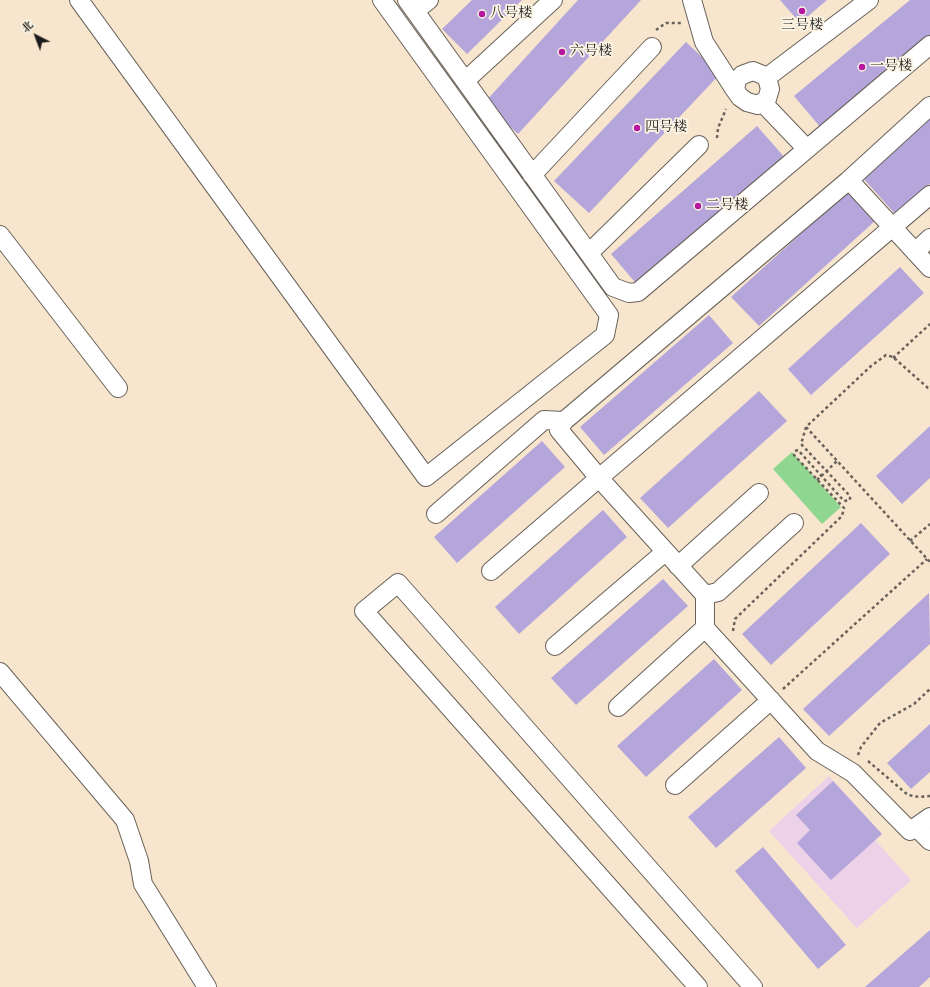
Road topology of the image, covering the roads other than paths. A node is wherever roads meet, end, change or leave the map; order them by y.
1 (79, 0) edge
2 (382, 0) edge
3 (429, 0) edge
4 (553, 0) edge
5 (692, 0) edge
6 (869, 0) edge
7 (411, 6) edge
8 (930, 45) edge
9 (652, 47) road end
10 (766, 78) junction
11 (465, 81) junction
12 (738, 94) junction
13 (763, 103) junction
14 (930, 106) edge
15 (699, 145) road end
16 (807, 150) junction
17 (532, 175) junction
18 (848, 180) junction
19 (930, 195) edge
20 (893, 228) junction
21 (0, 234) edge
22 (930, 238) edge
23 (915, 252) junction
24 (589, 253) junction
25 (930, 268) edge
26 (118, 388) dead end
27 (564, 421) junction
28 (599, 478) junction
29 (760, 493) dead end
30 (436, 514) dead end
31 (794, 523) dead end
32 (665, 552) junction
33 (678, 566) junction
34 (491, 571) dead end
35 (705, 595) junction
36 (706, 628) junction
37 (555, 646) dead end
38 (0, 672) edge
39 (771, 700) junction
40 (618, 707) dead end
41 (675, 785) dead end
42 (923, 822) edge
43 (930, 842) edge
44 (207, 987) edge
45 (698, 987) edge
46 (753, 987) edge

1 - 2 street
3 - 7 street
4 - 11 street
5 - 12 street
6 - 10 street
7 - 11 street
8 - 16 street
9 - 17 street
10 - 12 street
10 - 13 street
11 - 17 street
12 - 13 street
13 - 16 street
14 - 18 street
15 - 24 street
16 - 24 street
17 - 24 street
18 - 20 street
18 - 27 street
19 - 20 street
20 - 23 street
20 - 28 street
21 - 26 street
22 - 23 street
23 - 25 street
27 - 28 street
27 - 30 street
28 - 32 street
28 - 34 street
29 - 33 street
31 - 35 street
32 - 33 street
32 - 37 street
33 - 35 street
35 - 36 street
36 - 39 street
36 - 40 street
38 - 44 street
39 - 41 street
39 - 42 street
42 - 43 street
45 - 46 street

